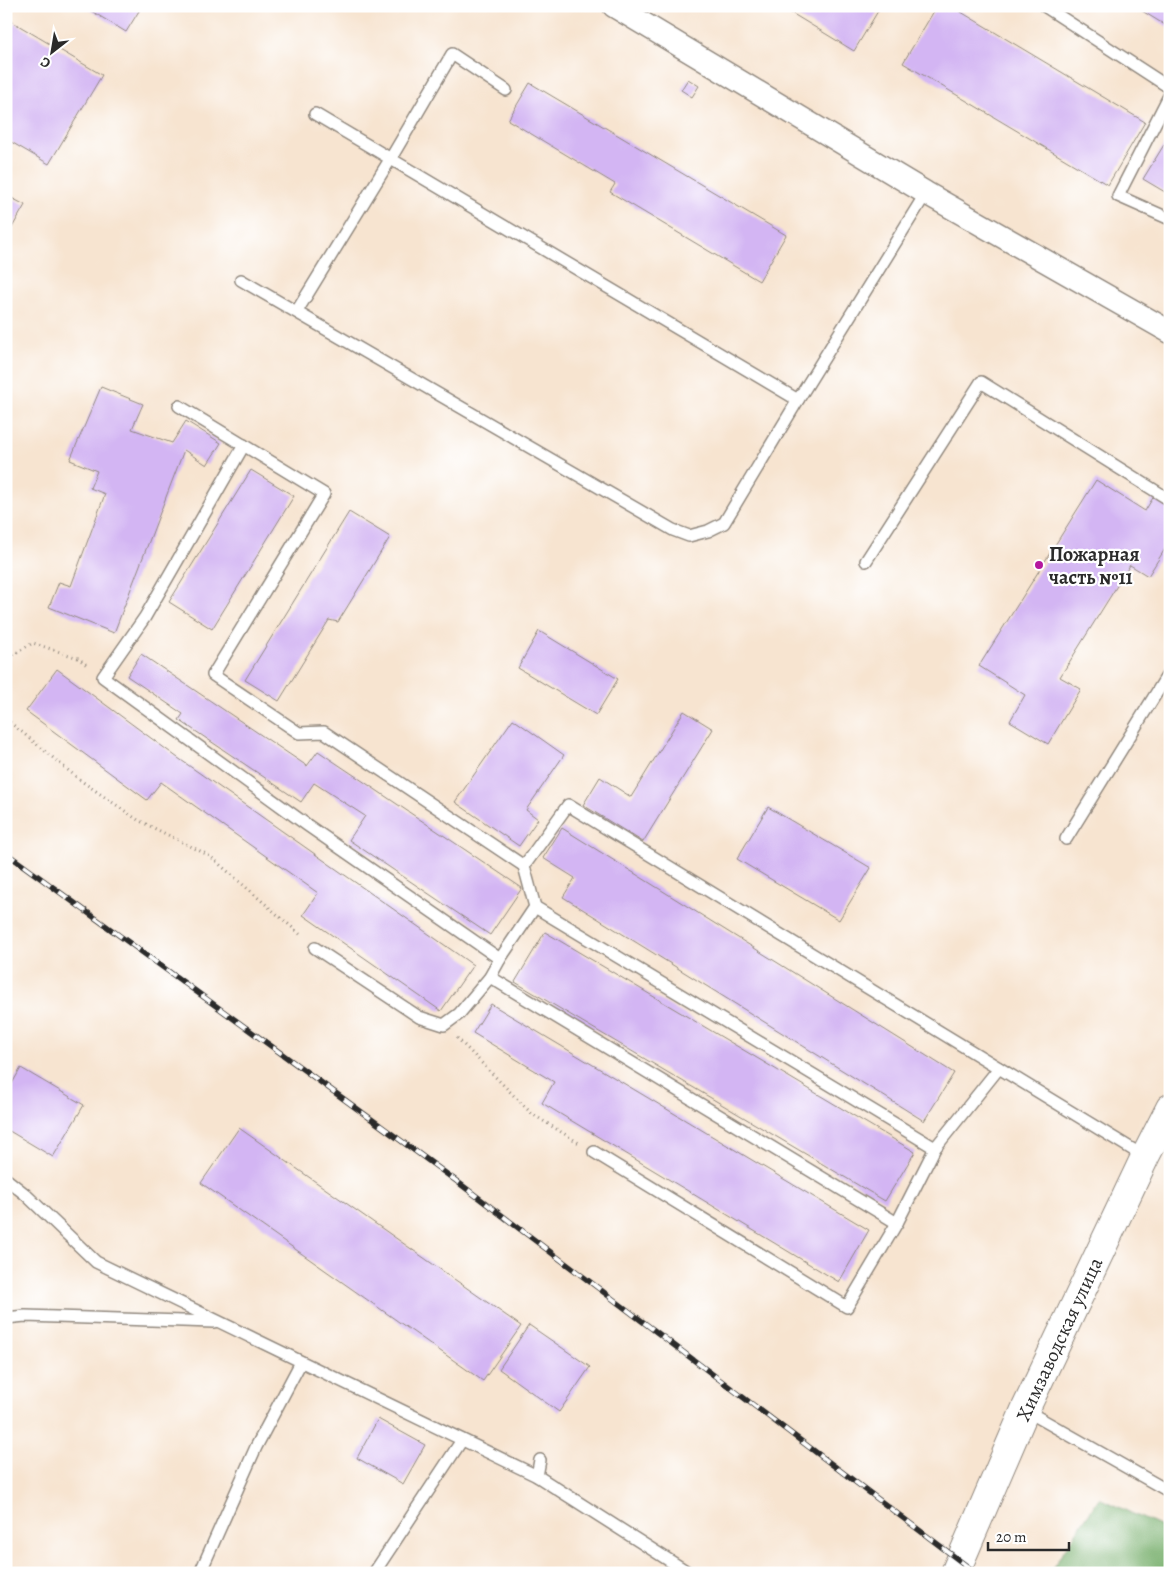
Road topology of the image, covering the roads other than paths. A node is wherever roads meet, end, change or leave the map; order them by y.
1 (614, 6) edge
2 (1044, 6) edge
3 (1170, 88) edge
4 (506, 90) dead end
5 (1170, 94) edge
6 (315, 114) dead end
7 (391, 158) junction
8 (926, 192) junction
9 (1170, 219) edge
10 (241, 280) dead end
11 (297, 311) junction
12 (1170, 332) edge
13 (798, 400) junction
14 (179, 406) dead end
15 (244, 445) junction
16 (1170, 500) edge
17 (866, 561) dead end
18 (1170, 671) edge
19 (1066, 839) dead end
20 (524, 866) junction
21 (535, 907) junction
22 (315, 948) road end
23 (500, 959) junction
24 (490, 977) junction
25 (999, 1068) junction
26 (1170, 1108) edge
27 (935, 1148) junction
28 (594, 1152) road end
29 (1145, 1157) junction
30 (6, 1179) edge
31 (896, 1223) junction
32 (6, 1318) edge
33 (219, 1322) junction
34 (301, 1362) junction
35 (1025, 1410) junction
36 (462, 1440) junction
37 (540, 1460) dead end
38 (538, 1476) junction
39 (1170, 1492) edge
40 (200, 1573) edge
41 (374, 1573) edge
42 (689, 1573) edge
43 (955, 1573) edge

1 - 8 street
2 - 3 lane
4 - 7 lane
5 - 9 lane
6 - 7 lane
7 - 11 lane
7 - 13 lane
8 - 12 street
8 - 13 lane
10 - 11 lane
11 - 13 lane
14 - 15 lane
15 - 20 lane
15 - 23 lane
16 - 17 lane
18 - 19 lane
20 - 21 lane
20 - 25 lane
21 - 23 lane
21 - 27 lane
22 - 24 lane
23 - 24 lane
24 - 31 lane
25 - 27 lane
25 - 29 lane
26 - 29 street, Химзаводская улица
27 - 31 lane
28 - 31 lane
29 - 35 street, Химзаводская улица
30 - 33 lane
32 - 33 lane
33 - 34 lane
34 - 36 lane
34 - 40 lane
35 - 39 lane
35 - 43 street, Химзаводская улица
36 - 38 lane
36 - 41 lane
37 - 38 lane
38 - 42 lane

